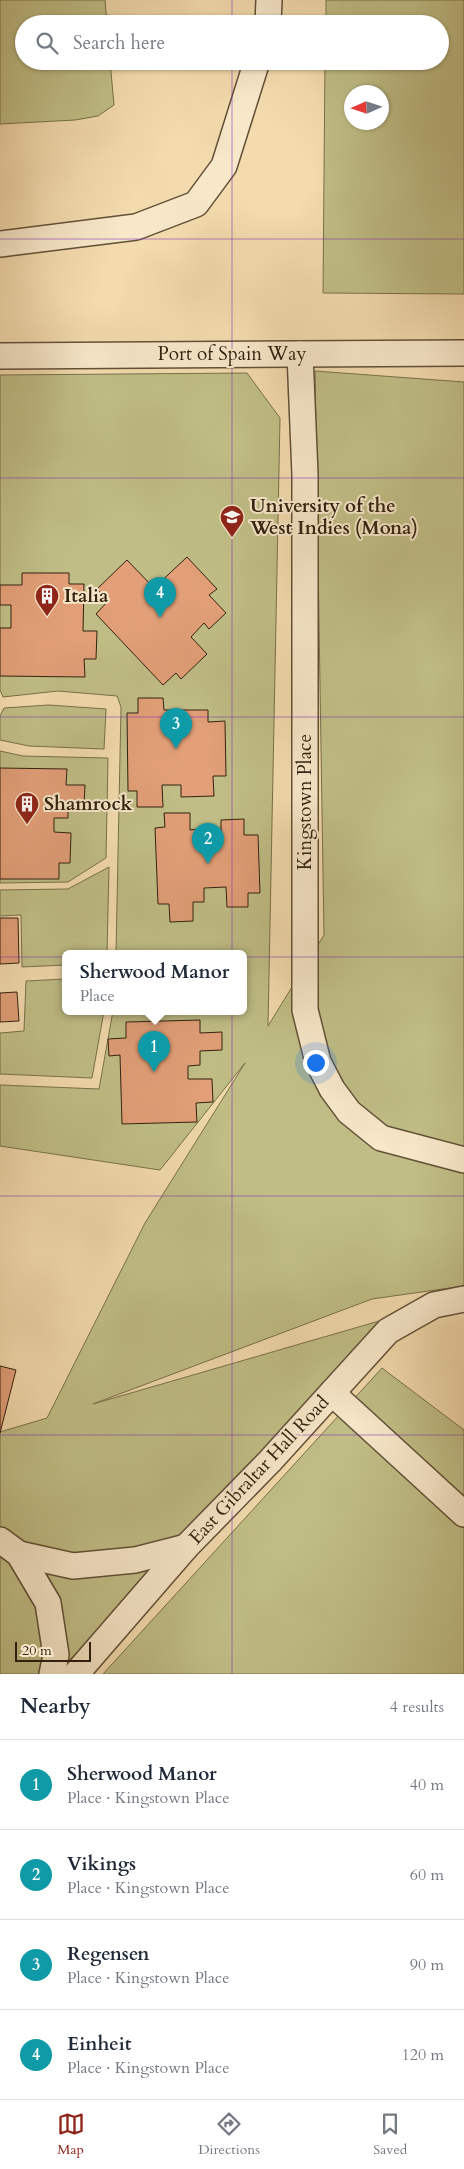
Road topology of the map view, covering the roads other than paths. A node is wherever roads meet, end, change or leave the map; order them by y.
1 (269, 0) edge
2 (268, 15) edge
3 (254, 70) edge
4 (0, 244) edge
5 (300, 354) junction
6 (464, 354) edge
7 (0, 356) edge
8 (464, 1160) edge
9 (464, 1299) edge
10 (332, 1393) junction
11 (464, 1514) edge
12 (9, 1547) edge
13 (186, 1547) junction
14 (52, 1674) edge
15 (76, 1674) edge

1 - 2 street
3 - 4 street
5 - 6 street, Port of Spain Way
5 - 7 street, Port of Spain Way
5 - 8 street, Kingstown Place
9 - 10 street, East Gibraltar Hall Road
10 - 11 street
10 - 13 street, East Gibraltar Hall Road
12 - 13 street
12 - 14 street
13 - 15 street, East Gibraltar Hall Road

